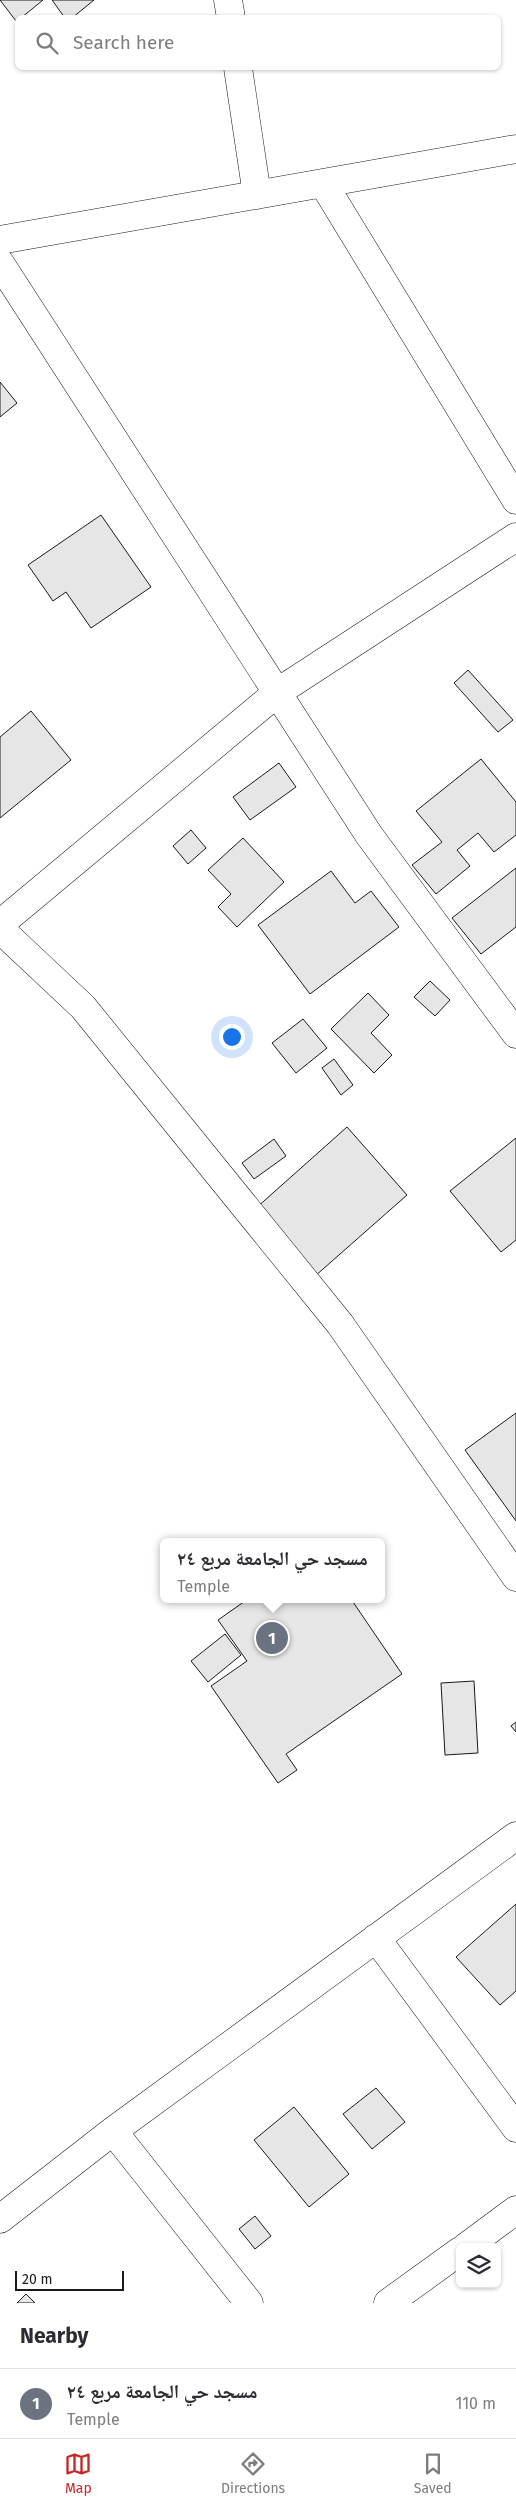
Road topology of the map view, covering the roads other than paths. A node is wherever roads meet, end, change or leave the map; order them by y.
1 (228, 0) edge
2 (230, 15) edge
3 (238, 70) edge
4 (516, 149) edge
5 (323, 183) junction
6 (257, 195) junction
7 (0, 240) edge
8 (0, 263) edge
9 (516, 500) edge
10 (516, 537) edge
11 (278, 692) junction
12 (0, 924) edge
13 (0, 928) edge
14 (516, 1034) edge
15 (516, 1577) edge
16 (516, 1836) edge
17 (376, 1938) junction
18 (516, 2128) edge
19 (113, 2131) junction
20 (516, 2210) edge
21 (0, 2219) edge
22 (471, 2243) edge
23 (456, 2254) edge
24 (249, 2303) edge
25 (388, 2303) edge

1 - 2 street
3 - 6 street
4 - 5 street
5 - 6 street
5 - 9 street
6 - 7 street
8 - 11 street
10 - 11 street
11 - 12 street
11 - 14 street
13 - 15 street
16 - 17 street
17 - 18 street
17 - 19 street
19 - 21 street
19 - 24 street
20 - 22 street
23 - 25 street

